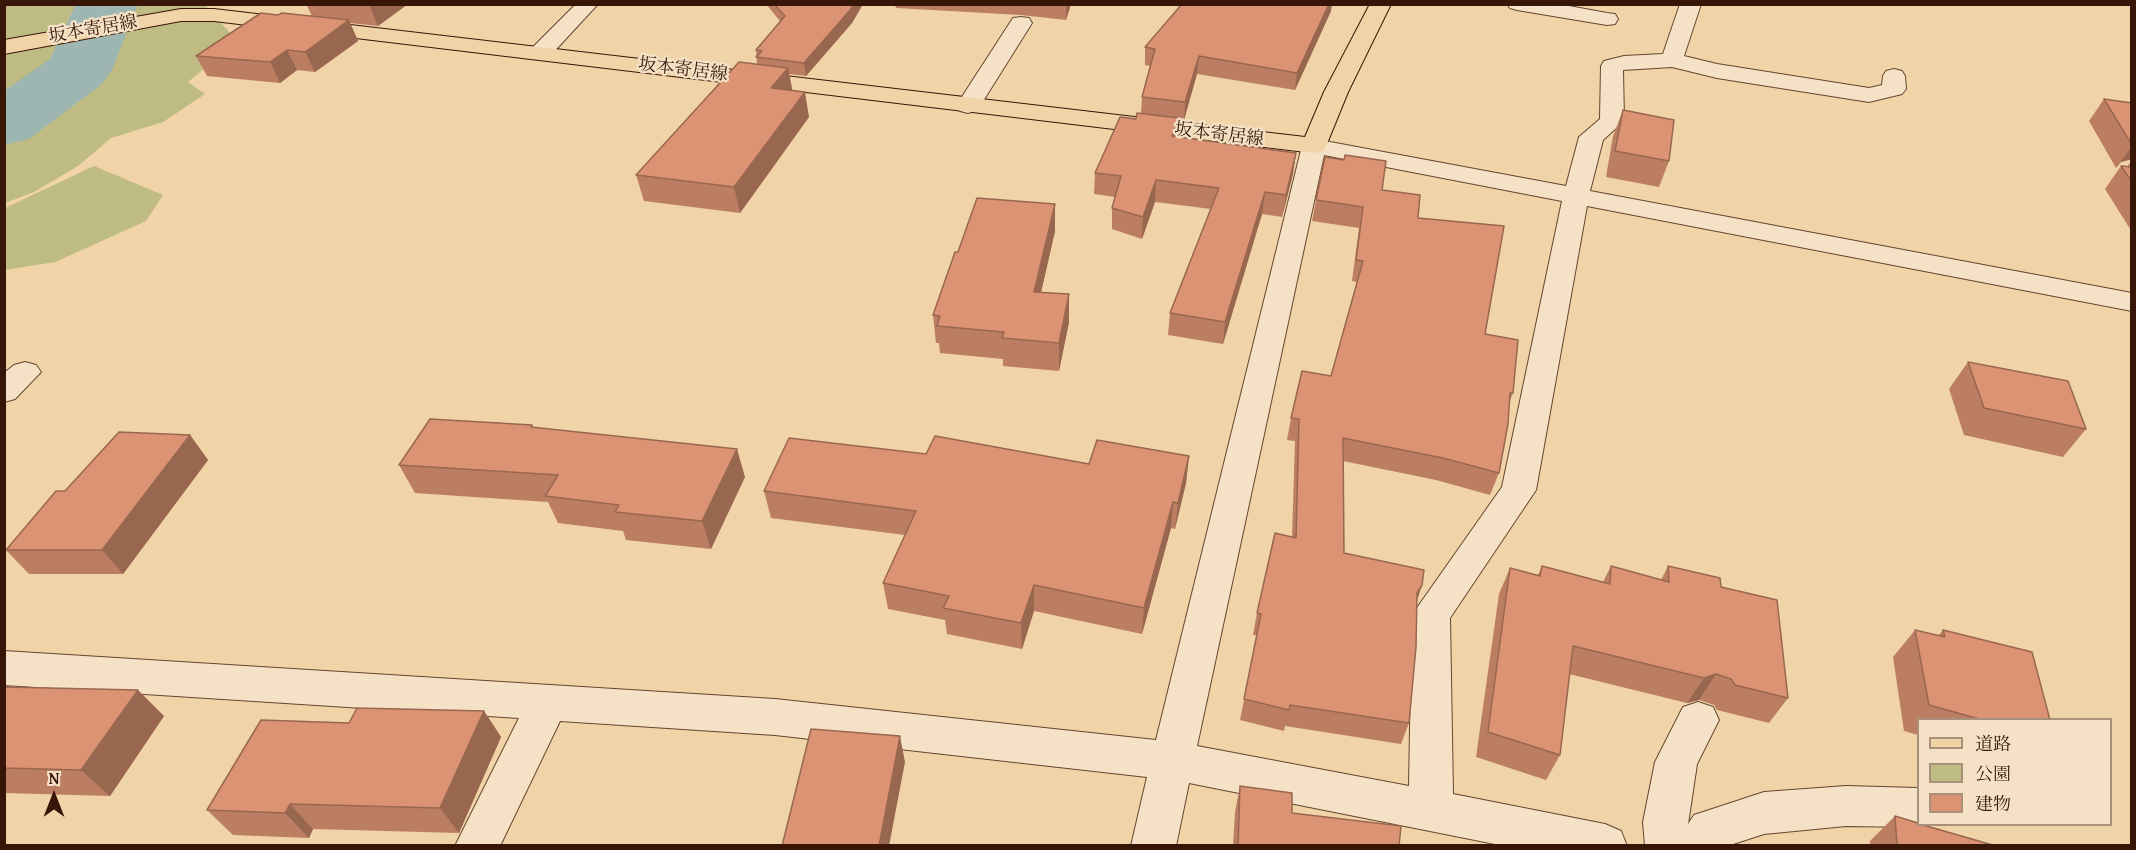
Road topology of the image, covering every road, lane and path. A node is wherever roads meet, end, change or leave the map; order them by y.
1 (588, 4) edge
2 (1381, 4) edge
3 (1517, 4) edge
4 (1691, 4) edge
5 (1607, 19) dead end
6 (1021, 22) dead end
7 (4, 47) edge
8 (541, 52) junction
9 (1672, 60) junction
10 (1894, 76) dead end
11 (968, 105) junction
12 (1314, 146) junction
13 (1576, 196) junction
14 (2132, 302) edge
15 (19, 669) edge
16 (548, 703) junction
17 (4, 707) edge
18 (1698, 720) dead end
19 (1173, 761) junction
20 (1916, 807) dead end
21 (1431, 812) junction
22 (477, 846) edge
23 (1153, 846) edge
24 (1605, 846) edge
25 (1668, 846) edge
26 (1699, 846) edge

1 - 8 street
2 - 12 main road
3 - 5 street
4 - 9 street
6 - 11 street
7 - 8 main road, 坂本寄居線
8 - 11 main road, 坂本寄居線
9 - 10 street
9 - 13 street
11 - 12 main road, 坂本寄居線
12 - 13 street
12 - 19 street
13 - 14 street
13 - 21 street
15 - 16 street
15 - 17 street
16 - 19 street
16 - 22 street
18 - 25 street
19 - 21 street
19 - 23 street
20 - 26 street
21 - 24 street

